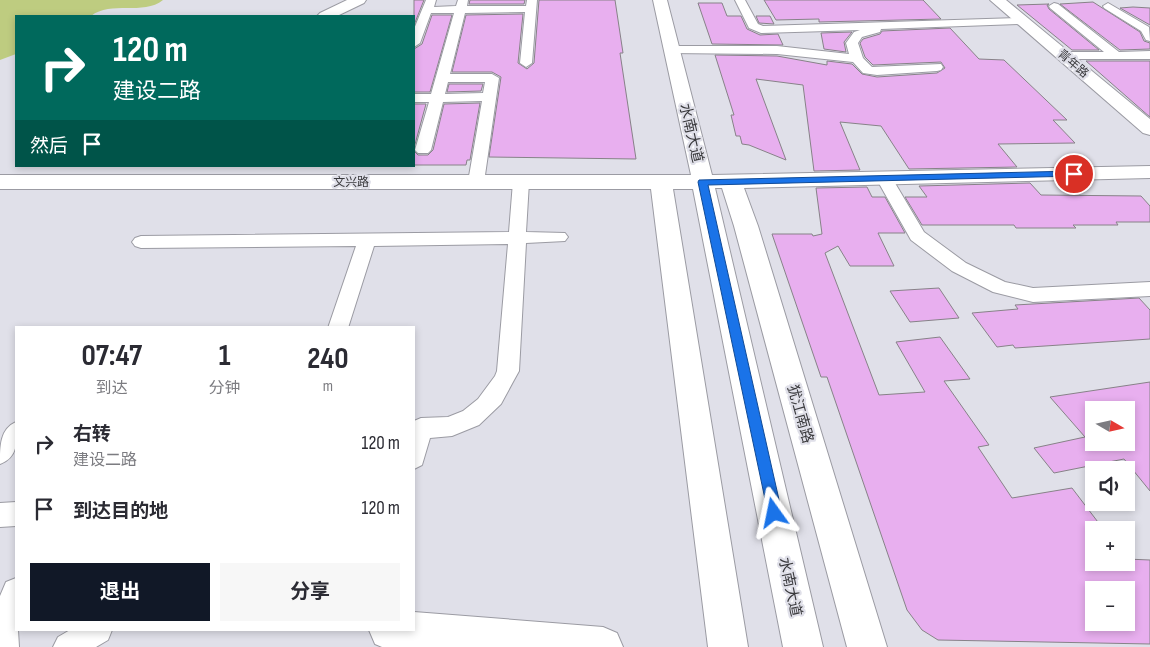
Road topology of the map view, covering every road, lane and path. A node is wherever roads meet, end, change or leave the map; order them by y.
1 (359, 0) edge
2 (660, 0) edge
3 (740, 0) edge
4 (997, 0) edge
5 (532, 4) edge
6 (429, 5) edge
7 (461, 5) edge
8 (1054, 6) dead end
9 (1108, 6) dead end
10 (327, 15) edge
11 (1021, 20) junction
12 (936, 24) junction
13 (1150, 37) edge
14 (415, 40) edge
15 (672, 50) junction
16 (1150, 55) edge
17 (1063, 56) junction
18 (1117, 56) junction
19 (857, 59) junction
20 (526, 63) dead end
21 (937, 67) dead end
22 (442, 78) junction
23 (415, 98) edge
24 (437, 98) junction
25 (489, 98) junction
26 (1150, 129) edge
27 (423, 150) dead end
28 (15, 166) edge
29 (1150, 172) edge
30 (0, 174) edge
31 (884, 178) junction
32 (0, 182) edge
33 (476, 182) junction
34 (521, 182) junction
35 (661, 182) junction
36 (717, 182) junction
37 (559, 237) dead end
38 (518, 238) junction
39 (367, 240) junction
40 (141, 242) dead end
41 (1150, 289) edge
42 (339, 326) edge
43 (417, 428) edge
44 (15, 433) edge
45 (415, 448) edge
46 (0, 454) edge
47 (15, 514) edge
48 (0, 515) edge
49 (15, 594) edge
50 (96, 631) edge
51 (402, 631) edge
52 (4, 647) edge
53 (68, 647) edge
54 (602, 647) edge
55 (728, 647) edge
56 (803, 647) edge
57 (867, 647) edge

1 - 10 street
2 - 15 street, 水南大道
3 - 12 street
4 - 11 street, 青年路
5 - 7 street
5 - 20 street
6 - 7 street
6 - 14 street
7 - 22 street
8 - 18 street
9 - 13 street
11 - 12 street
11 - 17 street, 青年路
12 - 19 street
15 - 19 street
15 - 36 street, 水南大道
16 - 18 street
17 - 18 street
17 - 26 street, 青年路
19 - 21 street
22 - 24 street
22 - 25 street
23 - 24 street
24 - 25 street
24 - 27 street
25 - 33 street
28 - 30 street
29 - 31 street, 文兴路
31 - 36 street, 文兴路
31 - 41 street
32 - 33 street, 文兴路
33 - 34 street, 文兴路
34 - 35 street, 文兴路
34 - 38 street
35 - 36 street, 文兴路
35 - 55 street
36 - 56 street, 水南大道
36 - 57 street, 犹江南路
37 - 38 street
38 - 39 street
38 - 43 street
39 - 40 street
39 - 42 street
43 - 45 street
44 - 46 street
47 - 48 street
49 - 52 street
50 - 53 street
51 - 54 street

